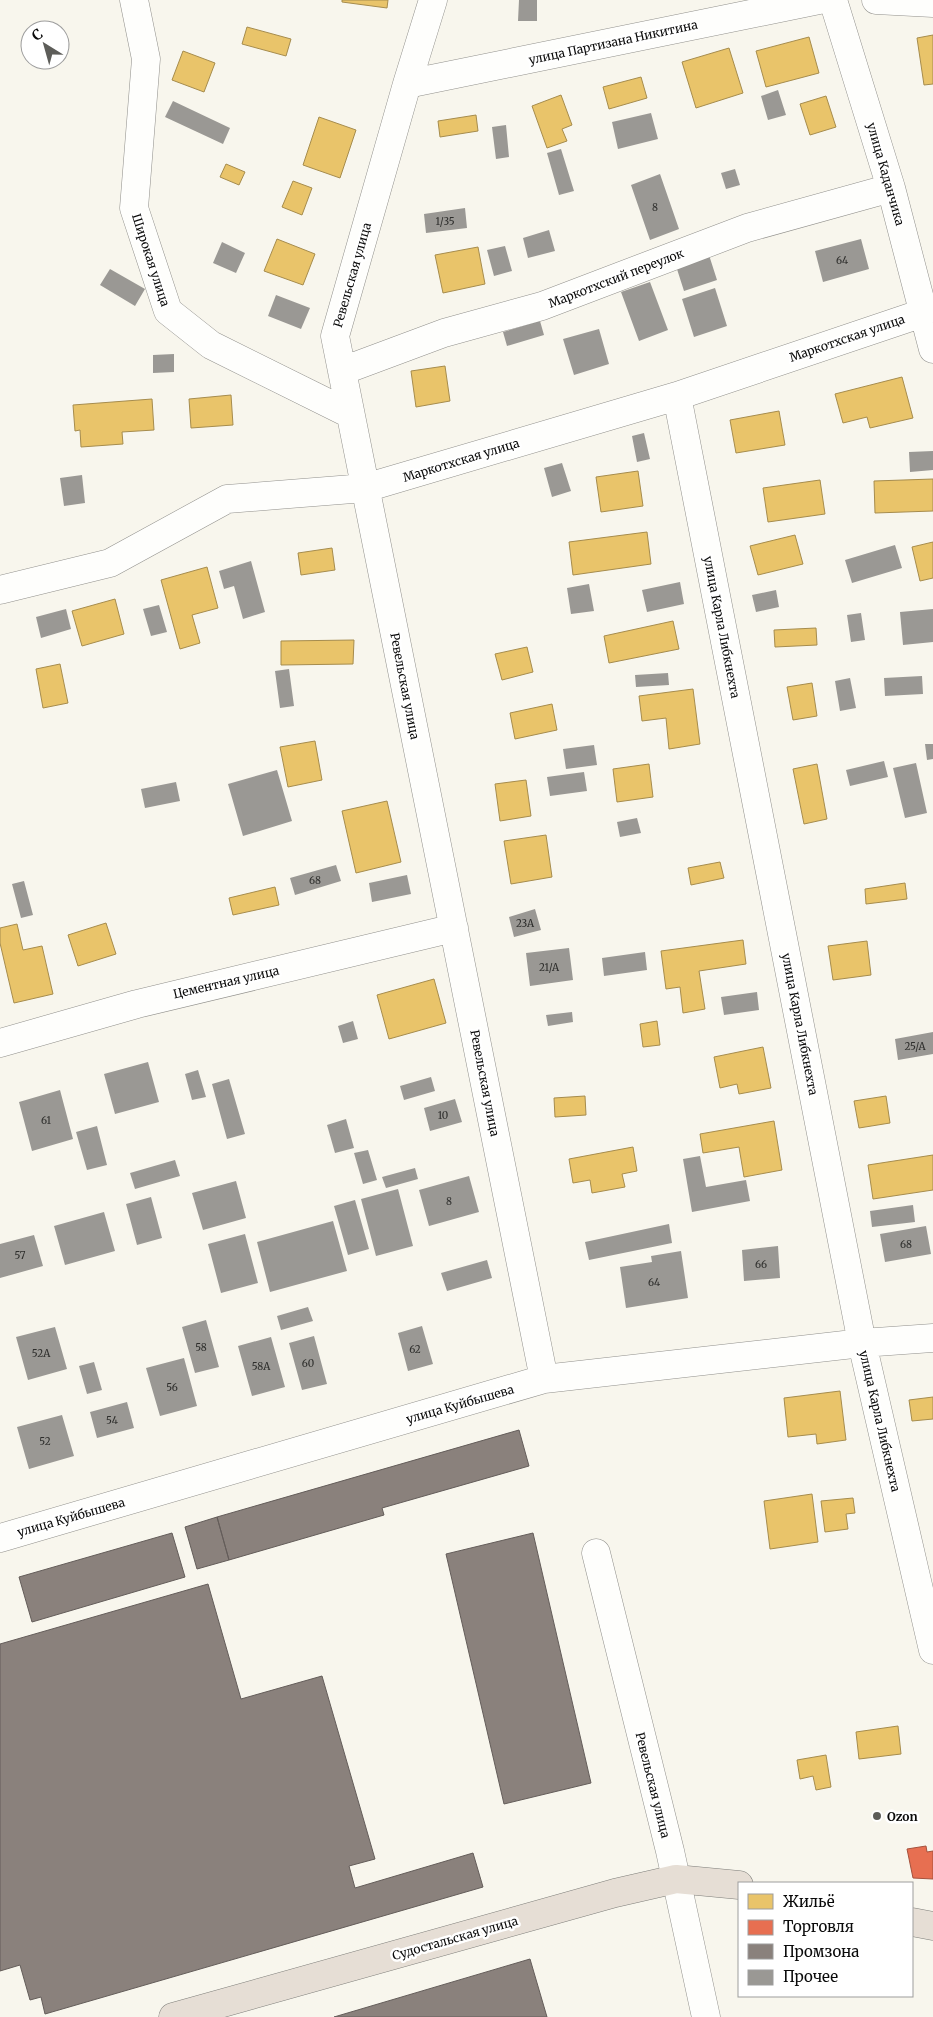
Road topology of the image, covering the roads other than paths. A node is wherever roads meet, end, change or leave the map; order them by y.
1 (134, 0) edge
2 (433, 0) edge
3 (819, 0) edge
4 (833, 0) edge
5 (876, 0) edge
6 (933, 3) edge
7 (407, 84) junction
8 (891, 188) junction
9 (922, 313) junction
10 (933, 349) edge
11 (342, 371) junction
12 (677, 396) junction
13 (350, 414) junction
14 (365, 488) junction
15 (0, 590) edge
16 (454, 928) junction
17 (0, 1043) edge
18 (933, 1338) edge
19 (862, 1343) junction
20 (544, 1379) junction
21 (0, 1538) edge
22 (596, 1553) dead end
23 (933, 1650) edge
24 (676, 1879) junction
25 (738, 1885) edge
26 (913, 1922) edge
27 (933, 1926) edge
28 (173, 2017) edge
29 (706, 2017) edge

1 - 13 street, Широкая улица
2 - 7 street, Ревельская улица
3 - 7 street, улица Партизана Никитина
4 - 8 street, улица Каданчика
5 - 6 street
7 - 11 street, Ревельская улица
8 - 9 street, улица Каданчика
8 - 11 street, Маркотхский переулок
9 - 10 street, улица Каданчика
9 - 12 street, Маркотхская улица
11 - 13 street, Ревельская улица
12 - 14 street, Маркотхская улица
12 - 19 street, улица Карла Либкнехта
13 - 14 street, Ревельская улица
14 - 15 street, Маркотхская улица
14 - 16 street, Ревельская улица
16 - 17 street, Цементная улица
16 - 20 street, Ревельская улица
18 - 19 street, улица Куйбышева
19 - 20 street, улица Куйбышева
19 - 23 street, улица Карла Либкнехта
20 - 21 street, улица Куйбышева
22 - 24 street, Ревельская улица
24 - 25 highway, Судостальская улица
24 - 28 highway, Судостальская улица
24 - 29 street, Ревельская улица
26 - 27 highway

